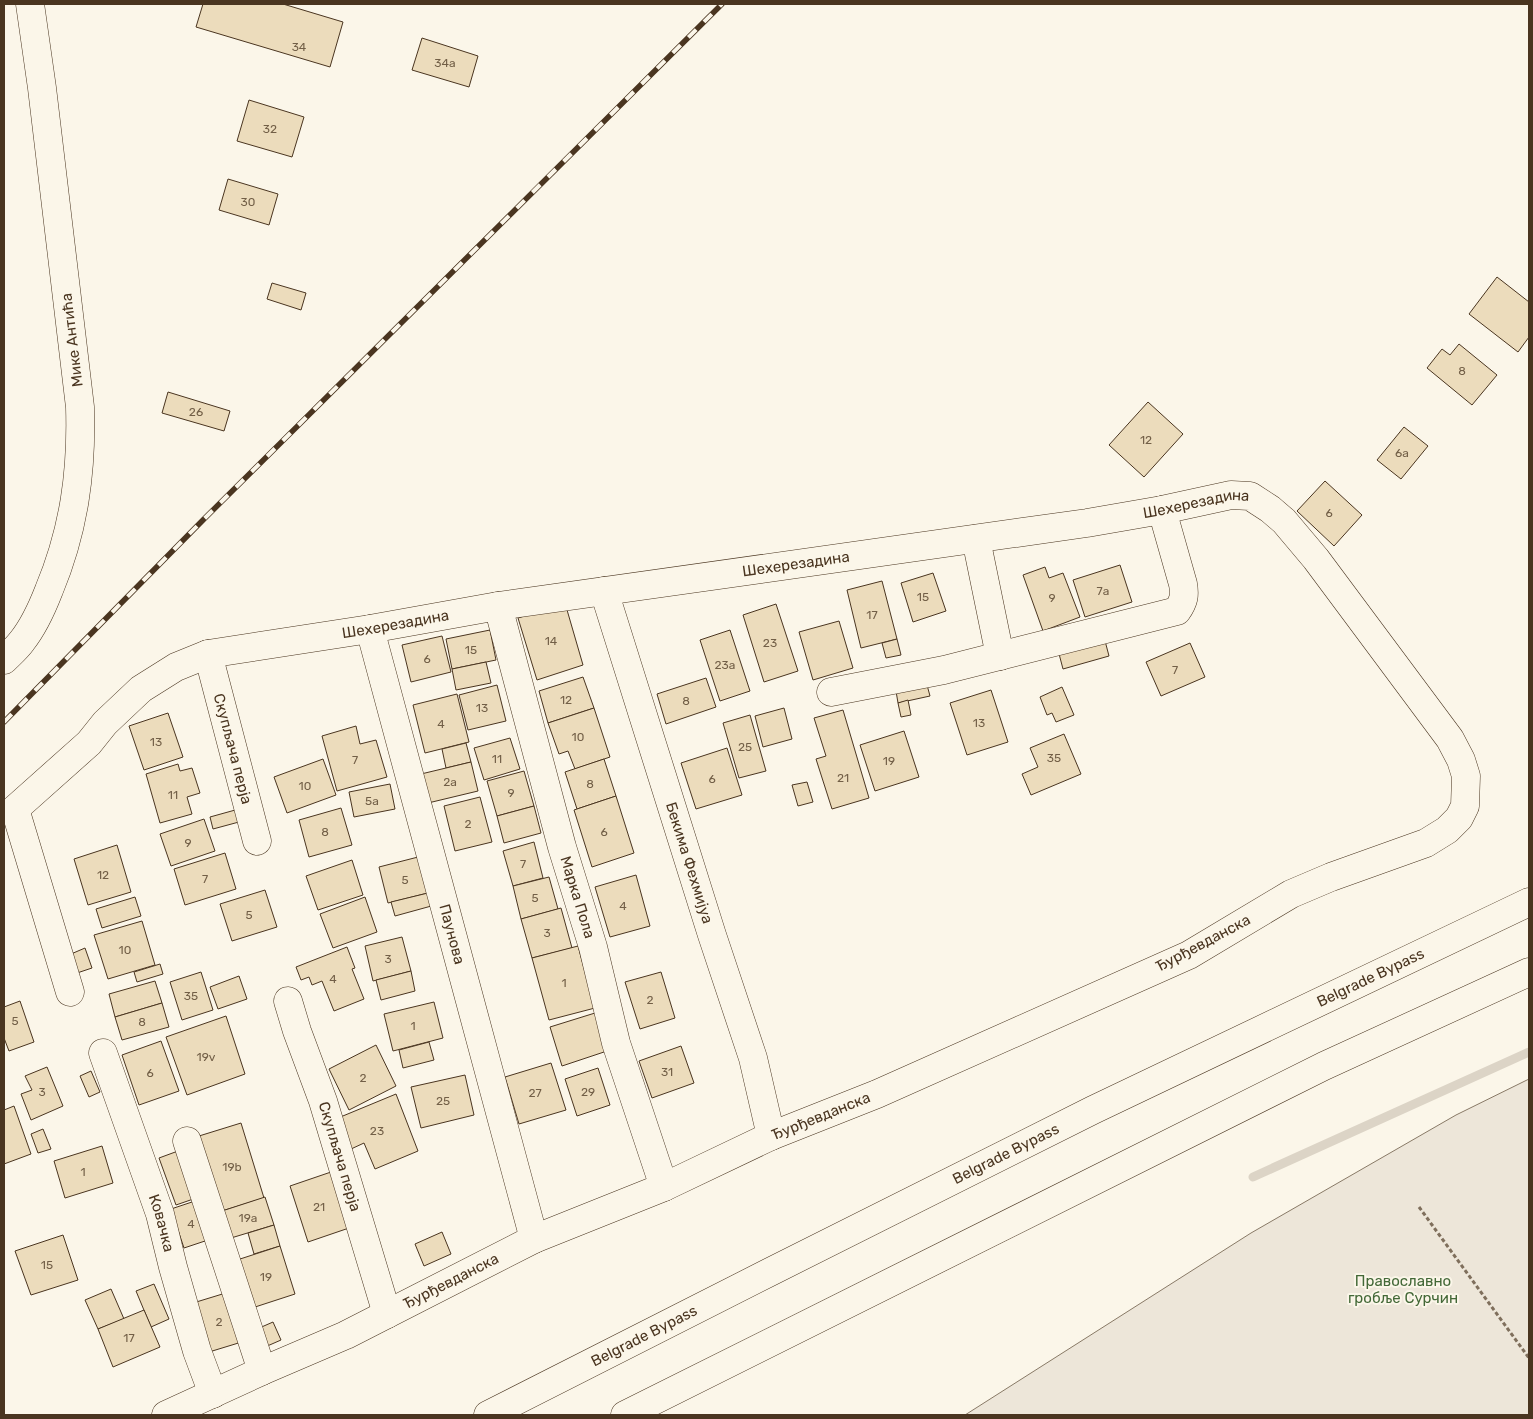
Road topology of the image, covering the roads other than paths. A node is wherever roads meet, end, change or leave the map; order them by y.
1 (30, 4) edge
2 (1162, 510) junction
3 (976, 539) junction
4 (604, 590) junction
5 (498, 606) junction
6 (370, 629) junction
7 (208, 654) junction
8 (1000, 656) junction
9 (4, 660) edge
10 (830, 692) dead end
11 (1465, 806) joint
12 (257, 841) dead end
13 (1529, 902) edge
14 (1529, 972) edge
15 (70, 992) dead end
16 (288, 1001) dead end
17 (103, 1053) dead end
18 (771, 1136) junction
19 (187, 1141) dead end
20 (664, 1187) junction
21 (534, 1239) junction
22 (386, 1314) junction
23 (262, 1371) junction
24 (213, 1394) junction
25 (166, 1415) edge
26 (488, 1415) edge
27 (625, 1415) edge

1 - 9 main road, Мике Антића
2 - 3 main road, Шехерезадина
2 - 8 main road
2 - 11 main road, Шехерезадина
3 - 4 main road, Шехерезадина
3 - 8 main road
4 - 5 main road, Шехерезадина
4 - 18 main road, Бекима Фехмијуа
5 - 6 main road, Шехерезадина
5 - 20 main road, Марка Пола
6 - 7 main road, Шехерезадина
6 - 21 main road, Паунова
7 - 12 main road, Скупљача перја
7 - 15 main road, Шехерезадина
8 - 10 main road
11 - 18 main road, Ђурђевданска
13 - 26 main road, Belgrade Bypass
14 - 27 main road
16 - 22 main road, Скупљача перја
17 - 24 main road, Ковачка
18 - 20 main road, Ђурђевданска
19 - 23 main road
20 - 21 main road, Ђурђевданска
21 - 22 main road, Ђурђевданска
22 - 23 main road, Ђурђевданска
23 - 24 main road, Ђурђевданска
24 - 25 main road, Ђурђевданска

